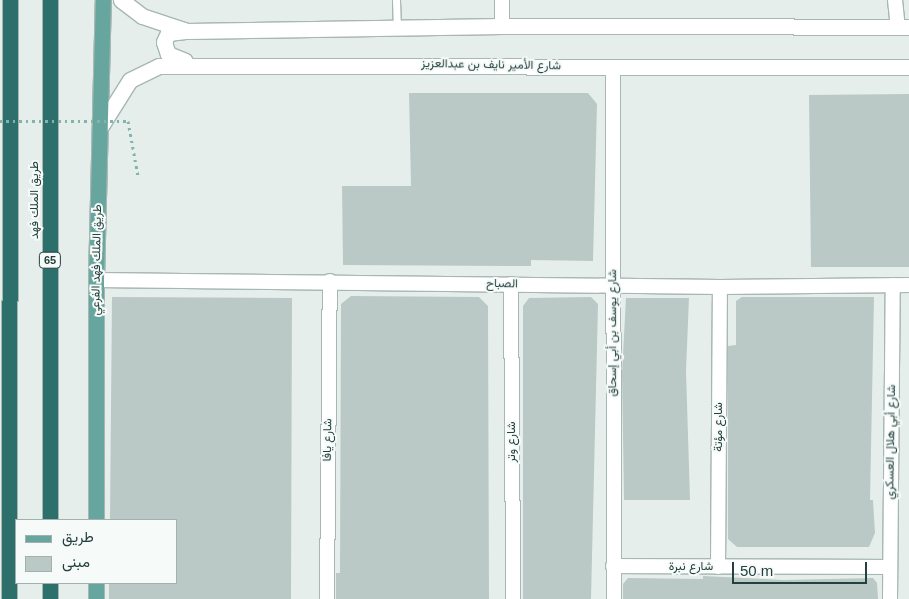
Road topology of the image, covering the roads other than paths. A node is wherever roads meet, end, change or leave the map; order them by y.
1 (10, 0) edge
2 (50, 0) edge
3 (103, 0) edge
4 (121, 0) edge
5 (396, 0) edge
6 (502, 0) edge
7 (895, 0) edge
8 (502, 26) junction
9 (903, 27) edge
10 (397, 28) junction
11 (186, 31) junction
12 (204, 63) junction
13 (613, 67) junction
14 (909, 67) edge
15 (101, 126) junction
16 (96, 280) junction
17 (330, 281) junction
18 (511, 284) junction
19 (894, 285) junction
20 (909, 285) edge
21 (613, 286) junction
22 (720, 287) junction
23 (50, 519) edge
24 (96, 519) edge
25 (613, 566) junction
26 (718, 567) junction
27 (890, 567) junction
28 (50, 584) edge
29 (96, 584) edge
30 (9, 599) edge
31 (50, 599) edge
32 (96, 599) edge
33 (327, 599) edge
34 (514, 599) edge
35 (614, 599) edge
36 (890, 599) edge

1 - 30 highway, طريق الملك فهد
2 - 23 highway, طريق الملك فهد / 65
3 - 15 main road, طريق الملك فهد الفرعي
4 - 11 street
5 - 10 lane
6 - 8 street
7 - 9 street
8 - 9 street
8 - 10 street
10 - 11 street
11 - 12 street
12 - 13 street, شارع الأمير نايف بن عبدالعزيز
12 - 15 street, شارع الأمير نايف بن عبدالعزيز
13 - 14 street, شارع الأمير نايف بن عبدالعزيز
13 - 21 street, شارع يوسف بن أبي إسحاق
15 - 16 main road, طريق الملك فهد الفرعي
16 - 17 street, الصباح
16 - 24 main road, طريق الملك فهد الفرعي
17 - 18 street, الصباح
17 - 33 street, شارع يافا
18 - 21 street, الصباح
18 - 34 street, شارع وتر
19 - 20 street, الصباح
19 - 22 street, الصباح
19 - 27 street, شارع أبي هلال العسكري
21 - 22 street, الصباح
21 - 25 street, شارع يوسف بن أبي إسحاق
22 - 26 street, شارع مؤتة
25 - 26 street, شارع نبرة
25 - 35 street, شارع يوسف بن أبي إسحاق
26 - 27 street, شارع نبرة
27 - 36 street, شارع أبي هلال العسكري
28 - 31 highway
29 - 32 main road

